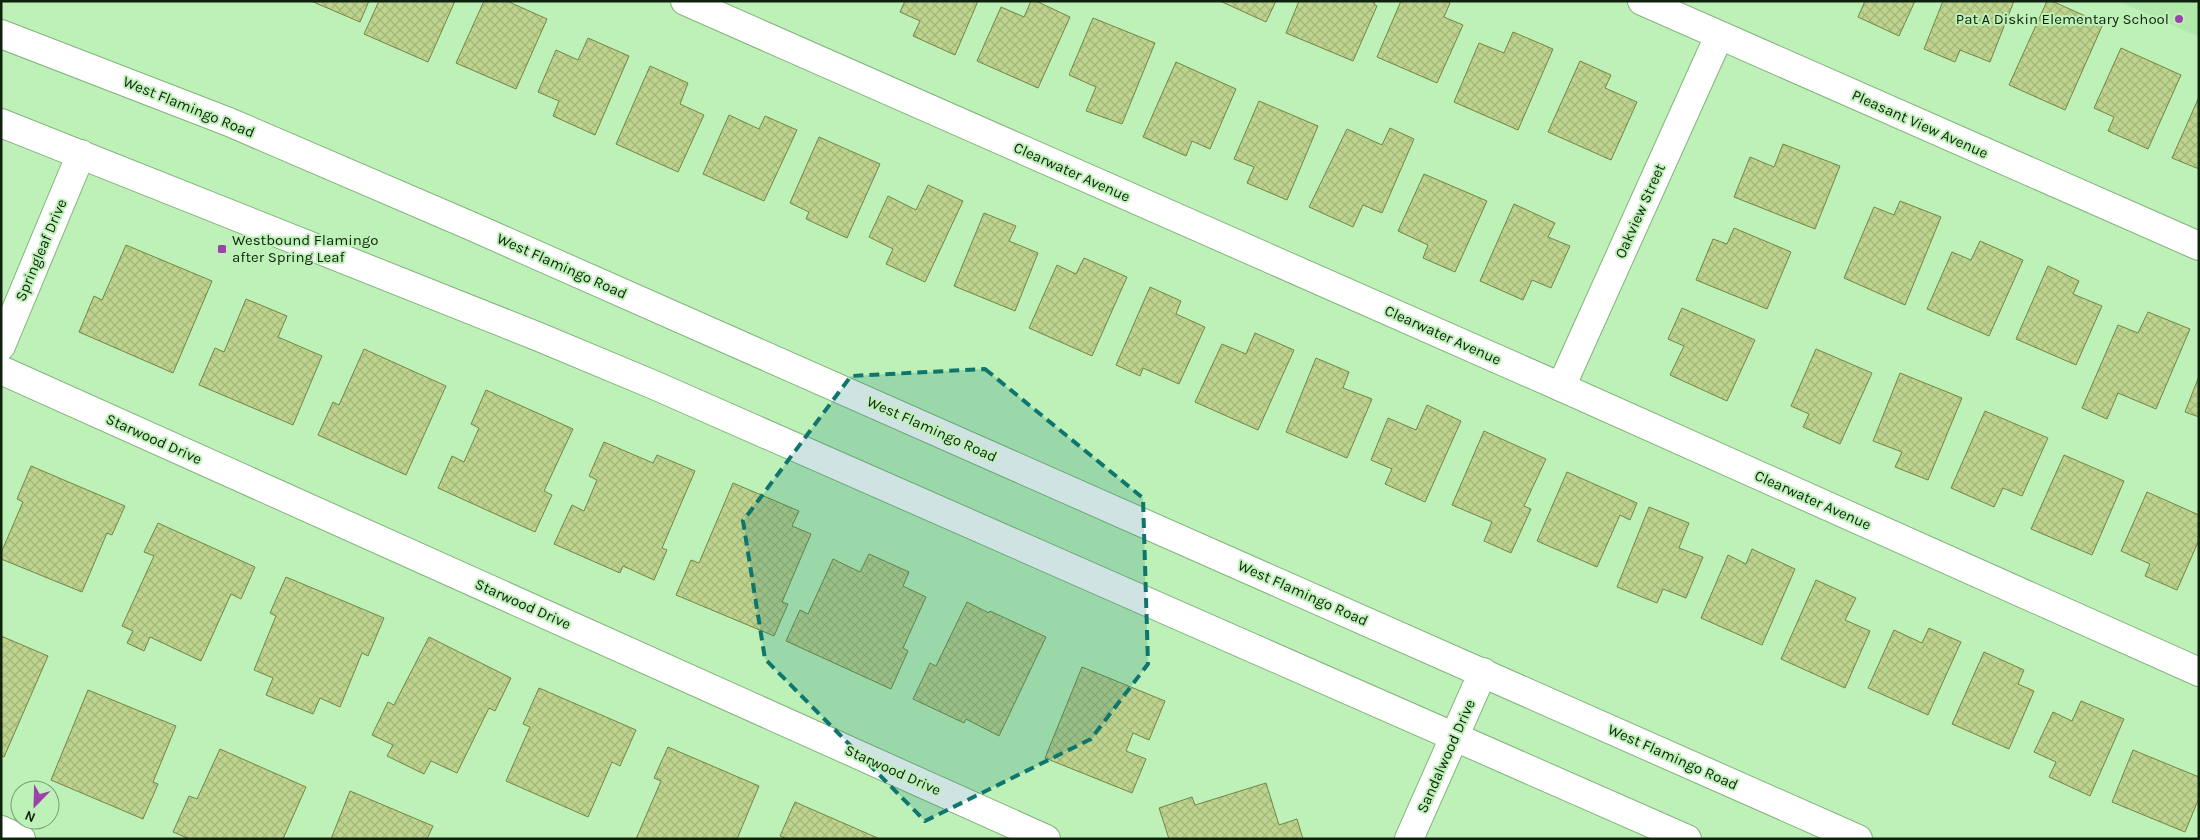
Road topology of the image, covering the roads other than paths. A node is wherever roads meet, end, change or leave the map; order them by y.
1 (685, 1) edge
2 (1642, 1) edge
3 (1, 34) edge
4 (1719, 36) junction
5 (1, 123) edge
6 (81, 154) junction
7 (2199, 246) edge
8 (1, 346) edge
9 (1, 370) edge
10 (1561, 387) junction
11 (1483, 672) junction
12 (2199, 672) edge
13 (1455, 736) junction
14 (1, 830) edge
15 (21, 839) edge
16 (1046, 839) edge
17 (1409, 839) edge
18 (1687, 839) edge
19 (1858, 839) edge

1 - 10 street, Clearwater Avenue
2 - 4 street, Pleasant View Avenue
3 - 11 street, West Flamingo Road
4 - 7 street, Pleasant View Avenue
4 - 10 street, Oakview Street
5 - 6 street
6 - 8 street, Springleaf Drive
6 - 13 street
9 - 16 street, Starwood Drive
10 - 12 street, Clearwater Avenue
11 - 13 street, Sandalwood Drive
11 - 19 street, West Flamingo Road
13 - 17 street, Sandalwood Drive
13 - 18 street
14 - 15 street

